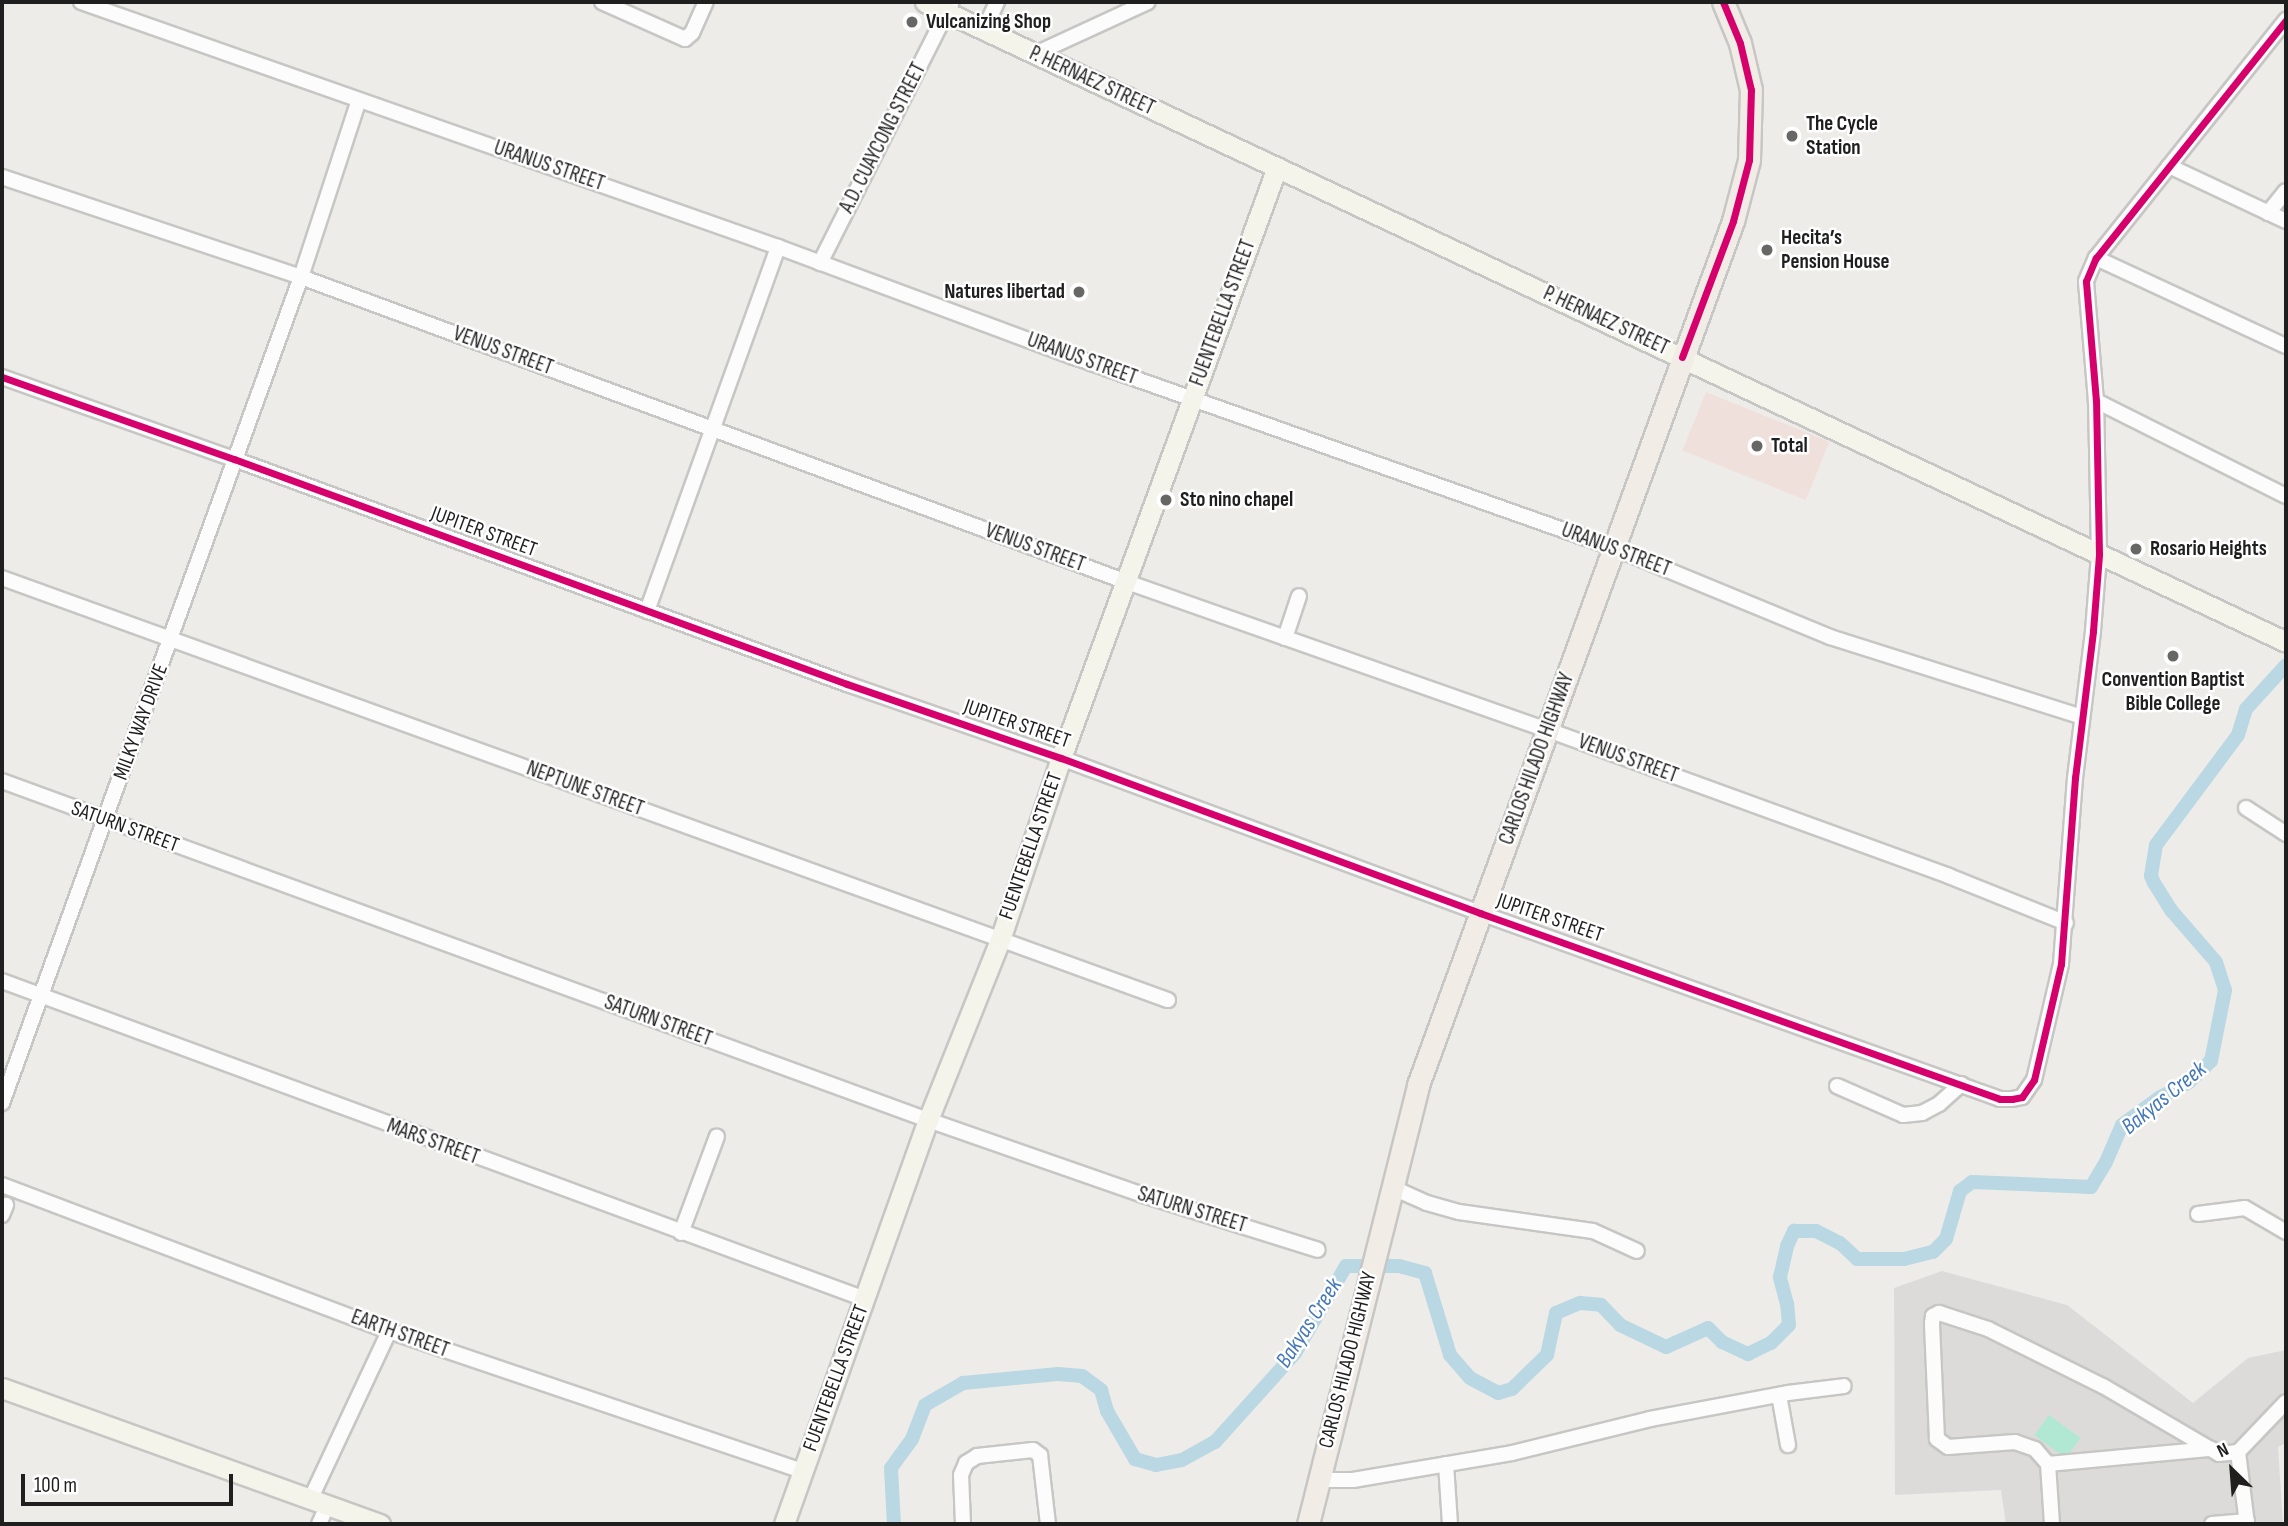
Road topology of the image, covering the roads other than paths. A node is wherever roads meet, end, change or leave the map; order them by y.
1 (82, 2) edge
2 (602, 2) edge
3 (706, 2) edge
4 (925, 2) edge
5 (997, 2) edge
6 (1148, 2) edge
7 (1723, 2) edge
8 (950, 7) edge
9 (1116, 8) edge
10 (2286, 20) edge
11 (984, 30) junction
12 (1035, 54) junction
13 (359, 100) junction
14 (2169, 166) junction
15 (1276, 167) junction
16 (2, 177) edge
17 (2286, 191) edge
18 (2268, 213) junction
19 (2286, 221) edge
20 (778, 247) junction
21 (2096, 258) junction
22 (820, 263) junction
23 (300, 277) junction
24 (2286, 346) edge
25 (1682, 357) junction
26 (2, 377) edge
27 (1192, 399) junction
28 (2096, 401) junction
29 (711, 427) junction
30 (234, 458) junction
31 (2286, 496) edge
32 (1614, 548) junction
33 (2099, 554) junction
34 (2, 578) edge
35 (1124, 581) junction
36 (1299, 596) dead end
37 (647, 611) junction
38 (172, 638) junction
39 (1285, 638) junction
40 (2280, 640) edge
41 (2082, 717) junction
42 (1548, 730) junction
43 (1061, 758) junction
44 (2, 781) edge
45 (2246, 808) dead end
46 (106, 820) junction
47 (2286, 834) edge
48 (1480, 913) junction
49 (2066, 923) junction
50 (1000, 940) junction
51 (2, 981) edge
52 (40, 995) junction
53 (1168, 1000) dead end
54 (1961, 1084) junction
55 (1837, 1086) dead end
56 (2, 1103) edge
57 (928, 1120) junction
58 (717, 1136) dead end
59 (2, 1185) edge
60 (1391, 1186) junction
61 (2198, 1214) dead end
62 (2286, 1232) edge
63 (681, 1233) junction
64 (1318, 1250) dead end
65 (1637, 1251) dead end
66 (865, 1299) junction
67 (389, 1331) junction
68 (1844, 1386) dead end
69 (2, 1388) edge
70 (1779, 1395) junction
71 (2286, 1402) edge
72 (1788, 1445) dead end
73 (2211, 1449) junction
74 (2238, 1452) junction
75 (1446, 1464) junction
76 (2048, 1464) junction
77 (802, 1471) junction
78 (1317, 1480) junction
79 (318, 1503) junction
80 (2247, 1523) edge
81 (319, 1524) edge
82 (380, 1524) edge
83 (784, 1524) edge
84 (963, 1524) edge
85 (1048, 1524) edge
86 (1308, 1524) edge
87 (1450, 1524) edge
88 (2052, 1524) edge
89 (2212, 1524) edge

1 - 13 street, URANUS STREET
2 - 3 street
4 - 8 street, P. HERNAEZ STREET
5 - 11 street
6 - 9 street
7 - 25 main road, CARLOS HILADO HIGHWAY
8 - 11 street, P. HERNAEZ STREET
8 - 22 street, A.D. CUAYCONG STREET
9 - 12 street
10 - 14 street
11 - 12 street, P. HERNAEZ STREET
12 - 15 street, P. HERNAEZ STREET
13 - 20 street, URANUS STREET
13 - 23 street, MILKY WAY DRIVE
14 - 18 street
14 - 21 street
15 - 25 street, P. HERNAEZ STREET
15 - 27 street, FUENTEBELLA STREET
16 - 23 street, VENUS STREET
17 - 18 street
18 - 19 street
20 - 22 street, URANUS STREET
20 - 29 street
21 - 24 street
21 - 28 street
22 - 27 street, URANUS STREET
23 - 29 street, VENUS STREET
23 - 30 street, MILKY WAY DRIVE
25 - 32 main road, CARLOS HILADO HIGHWAY
25 - 33 street, P. HERNAEZ STREET
26 - 30 street, JUPITER STREET
27 - 32 street, URANUS STREET
27 - 35 street, FUENTEBELLA STREET
28 - 31 street
28 - 33 street
29 - 35 street, VENUS STREET
29 - 37 street
30 - 37 street, JUPITER STREET
30 - 38 street, MILKY WAY DRIVE
32 - 41 street, URANUS STREET
32 - 42 main road, CARLOS HILADO HIGHWAY
33 - 40 street, P. HERNAEZ STREET
33 - 41 street
34 - 38 street, NEPTUNE STREET
35 - 39 street, VENUS STREET
35 - 43 street, FUENTEBELLA STREET
36 - 39 street
37 - 43 street, JUPITER STREET
38 - 46 street, MILKY WAY DRIVE
38 - 50 street, NEPTUNE STREET
39 - 42 street, VENUS STREET
41 - 49 street
42 - 48 main road, CARLOS HILADO HIGHWAY
42 - 49 street, VENUS STREET
43 - 48 street, JUPITER STREET
43 - 50 street, FUENTEBELLA STREET
44 - 46 street, SATURN STREET
45 - 47 street
46 - 52 street, MILKY WAY DRIVE
46 - 57 street, SATURN STREET
48 - 54 street, JUPITER STREET
48 - 60 main road, CARLOS HILADO HIGHWAY
49 - 54 street, JUPITER STREET
50 - 53 street, NEPTUNE STREET
50 - 57 street, FUENTEBELLA STREET
51 - 52 street, MARS STREET
52 - 56 street, MILKY WAY DRIVE
52 - 63 street, MARS STREET
54 - 55 street
57 - 64 street, SATURN STREET
57 - 66 street, FUENTEBELLA STREET
58 - 63 street
59 - 67 street, EARTH STREET
60 - 65 street
60 - 78 main road, CARLOS HILADO HIGHWAY
61 - 62 street
63 - 66 street, MARS STREET
66 - 77 street, FUENTEBELLA STREET
67 - 77 street, EARTH STREET
67 - 79 street
68 - 70 street
69 - 79 street
70 - 72 street
70 - 75 street
71 - 74 street
73 - 74 street
73 - 76 street
73 - 76 street
74 - 80 street
75 - 78 street
75 - 87 street
76 - 88 street
77 - 83 street, FUENTEBELLA STREET
78 - 86 main road, CARLOS HILADO HIGHWAY
79 - 81 street
79 - 82 street
80 - 89 street
84 - 85 street

